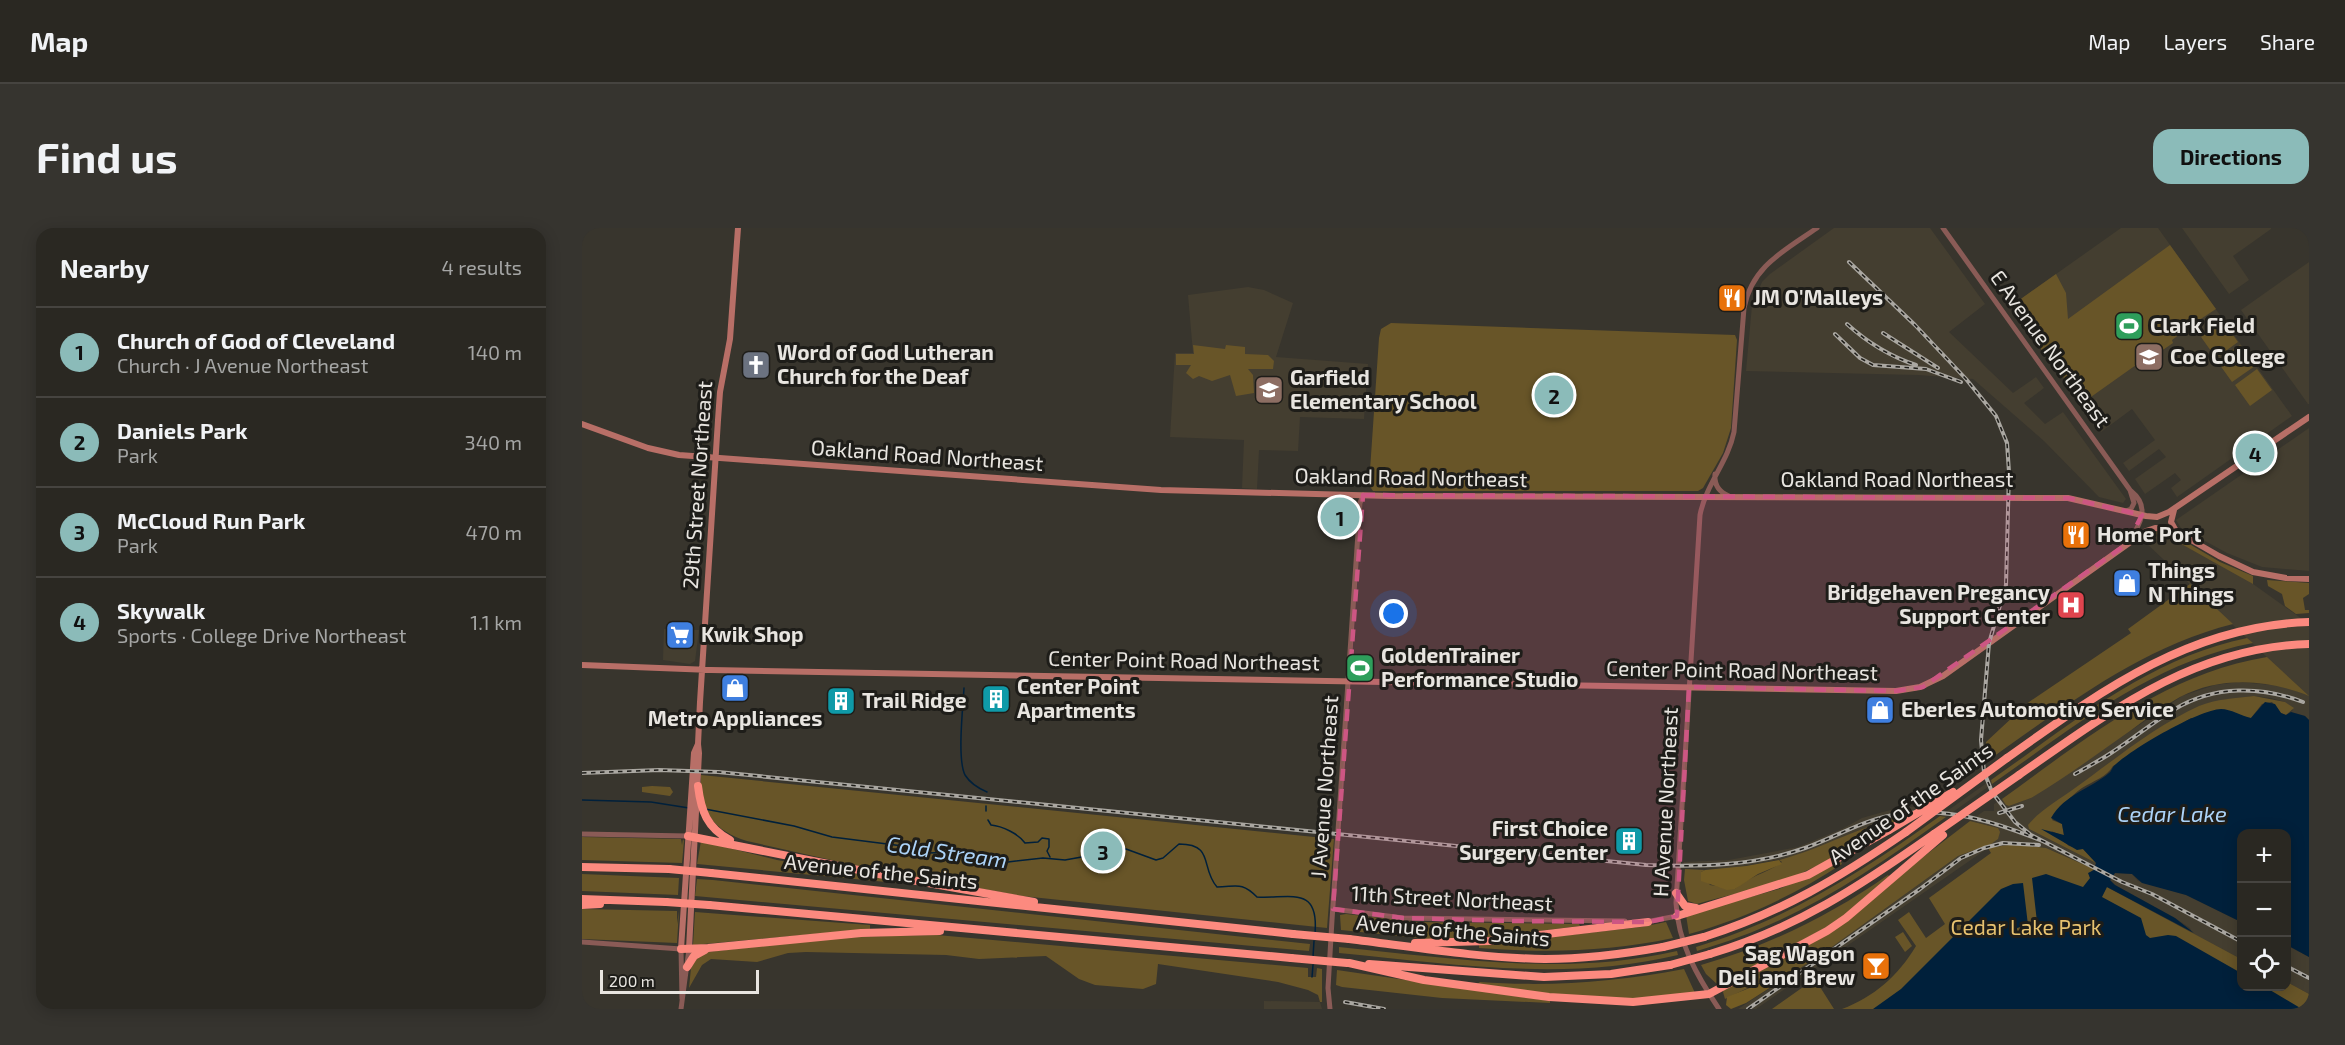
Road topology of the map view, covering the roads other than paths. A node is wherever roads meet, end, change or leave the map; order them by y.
1 (738, 228) edge
2 (1817, 228) edge
3 (1943, 228) edge
4 (2309, 417) edge
5 (582, 424) edge
6 (716, 457) junction
7 (1716, 472) junction
8 (2130, 490) junction
9 (1363, 495) junction
10 (1705, 496) junction
11 (1729, 496) junction
12 (2175, 508) junction
13 (2124, 511) junction
14 (2142, 515) junction
15 (2176, 531) junction
16 (2127, 544) junction
17 (2309, 579) edge
18 (2309, 622) edge
19 (2309, 644) edge
20 (582, 665) edge
21 (702, 670) junction
22 (1348, 681) junction
23 (1689, 687) junction
24 (698, 744) junction
25 (1982, 776) junction
26 (698, 786) joint
27 (696, 797) junction
28 (696, 814) junction
29 (582, 834) edge
30 (1938, 835) junction
31 (692, 836) junction
32 (739, 845) junction
33 (582, 867) edge
34 (1676, 893) junction
35 (582, 899) edge
36 (643, 902) junction
37 (582, 905) edge
38 (1706, 906) junction
39 (1333, 909) junction
40 (1088, 912) junction
41 (1677, 916) junction
42 (1648, 922) junction
43 (989, 931) junction
44 (582, 942) edge
45 (1378, 943) junction
46 (708, 948) junction
47 (685, 949) junction
48 (1348, 963) junction
49 (687, 968) junction
50 (1709, 994) junction
51 (682, 999) junction
52 (681, 1009) edge
53 (1330, 1009) edge
54 (1719, 1009) edge

1 - 6 main road, 29th Street Northeast
2 - 7 street, H Avenue Northeast
3 - 8 street, E Avenue Northeast
4 - 12 main road, Oakland Road Northeast
5 - 6 main road, Oakland Road Northeast
6 - 9 main road, Oakland Road Northeast
6 - 21 main road, 29th Street Northeast
7 - 10 street, H Avenue Northeast
7 - 11 street
8 - 13 street
8 - 14 street, E Avenue Northeast
9 - 10 main road, Oakland Road Northeast
9 - 22 street, J Avenue Northeast
10 - 11 main road, Oakland Road Northeast
10 - 23 street, H Avenue Northeast
11 - 13 main road, Oakland Road Northeast
12 - 14 main road, Oakland Road Northeast
12 - 15 main road
13 - 14 main road, Oakland Road Northeast
14 - 16 street
15 - 16 main road, Center Point Road Northeast
15 - 17 main road
16 - 23 main road, Center Point Road Northeast
18 - 25 highway, Avenue of the Saints, bridge
19 - 30 highway, Avenue of the Saints, bridge
20 - 21 main road, Center Point Road Northeast
21 - 22 main road, Center Point Road Northeast
21 - 24 main road, 29th Street Northeast
22 - 23 main road, Center Point Road Northeast
22 - 39 street, J Avenue Northeast
23 - 34 street, H Avenue Northeast
24 - 26 main road, 29th Street Northeast
24 - 27 main road, 29th Street Northeast
25 - 38 highway, bridge
25 - 45 highway, Avenue of the Saints, bridge
26 - 27 highway
27 - 28 highway
27 - 28 main road, 29th Street Northeast
28 - 31 main road, 29th Street Northeast
28 - 32 highway
29 - 31 street
30 - 48 highway, Avenue of the Saints, bridge
30 - 50 highway
31 - 32 highway
31 - 47 main road, 29th Street Northeast
32 - 40 highway
33 - 40 highway, Avenue of the Saints, bridge
34 - 38 highway
34 - 41 street, H Avenue Northeast
35 - 36 highway, Avenue of the Saints
36 - 37 highway
36 - 43 highway, Avenue of the Saints, bridge
38 - 41 highway
39 - 42 street, 11th Street Northeast
39 - 53 street, J Avenue Northeast
40 - 45 highway, Avenue of the Saints, bridge
41 - 42 street, 11th Street Northeast
41 - 50 street, H Avenue Northeast
42 - 45 highway
43 - 46 highway
43 - 48 highway, Avenue of the Saints, bridge
44 - 47 street
46 - 47 highway
46 - 49 highway
47 - 49 street
47 - 51 street
48 - 50 highway
49 - 51 street
50 - 54 street, H Avenue Northeast
51 - 52 street

